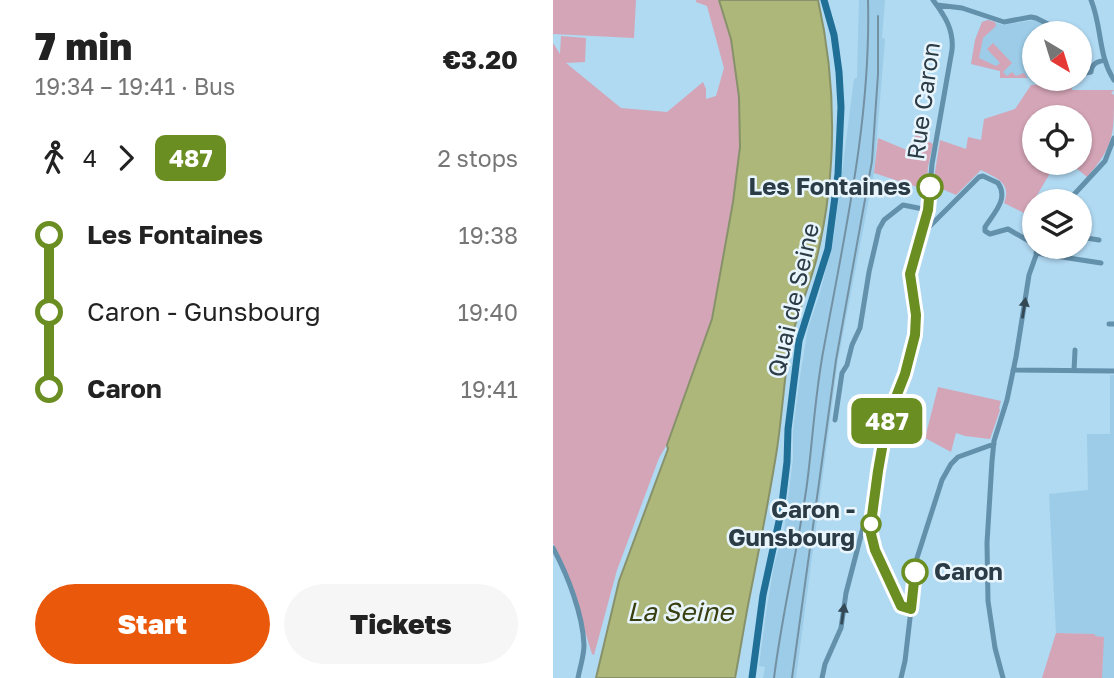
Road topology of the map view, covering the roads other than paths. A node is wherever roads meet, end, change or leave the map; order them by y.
1 (826, 0) edge
2 (1091, 0) edge
3 (935, 3) edge
4 (1042, 21) edge
5 (1105, 60) junction
6 (1092, 66) edge
7 (1114, 80) edge
8 (1114, 138) edge
9 (1107, 157) junction
10 (1114, 160) edge
11 (1080, 189) edge
12 (928, 210) junction
13 (923, 229) junction
14 (1022, 237) edge
15 (1092, 239) edge
16 (1099, 240) dead end
17 (1035, 259) edge
18 (1082, 259) edge
19 (1101, 263) dead end
20 (1075, 350) dead end
21 (1013, 370) junction
22 (1075, 370) junction
23 (1114, 371) edge
24 (835, 420) dead end
25 (994, 444) junction
26 (873, 513) junction
27 (553, 548) edge
28 (911, 609) junction
29 (578, 678) edge
30 (752, 678) edge
31 (822, 678) edge
32 (901, 678) edge
33 (1003, 678) edge

1 - 30 main road, Quai de Seine
2 - 5 street
3 - 4 street
3 - 12 street, Rue Caron
5 - 6 street
5 - 7 street
8 - 9 street
9 - 10 street
9 - 11 street
12 - 13 street, Rue Caron
12 - 24 street
13 - 14 street
13 - 26 street, Rue Caron
15 - 16 street
21 -> 17 street
18 - 19 street
20 - 22 street
21 - 22 street
21 - 25 street
22 - 23 street
25 - 28 street
25 - 33 street
26 - 28 street, Rue Caron
31 -> 26 street
27 - 29 street
28 - 32 street

